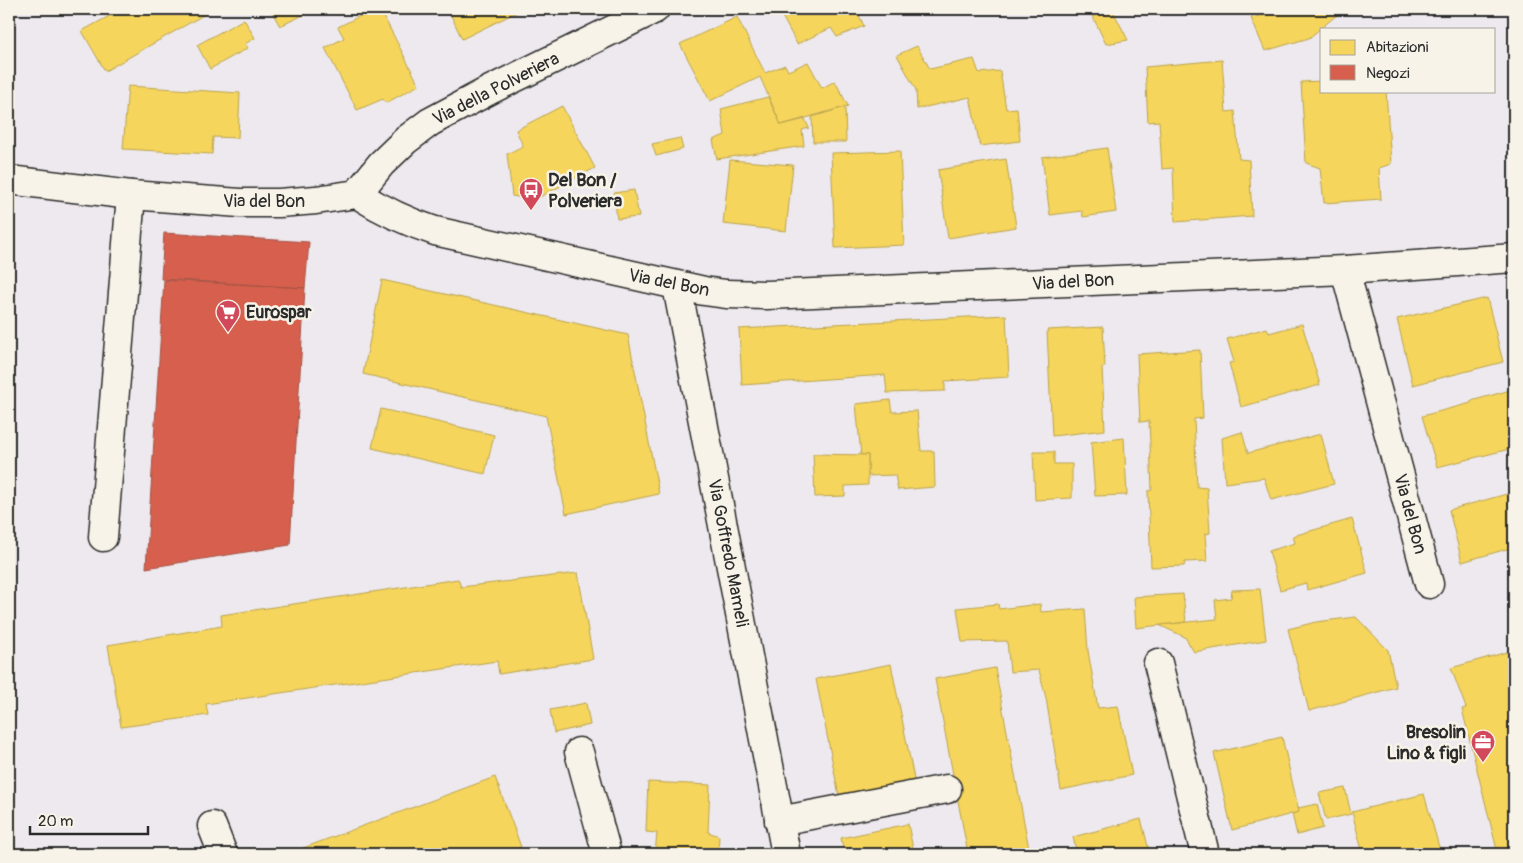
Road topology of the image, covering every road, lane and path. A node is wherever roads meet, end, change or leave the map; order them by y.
1 (655, 9) edge
2 (9, 180) edge
3 (357, 194) junction
4 (131, 195) junction
5 (1514, 258) edge
6 (1344, 270) junction
7 (677, 286) junction
8 (103, 537) dead end
9 (1429, 584) dead end
10 (1158, 663) dead end
11 (579, 752) dead end
12 (947, 790) dead end
13 (779, 821) junction
14 (212, 826) dead end
15 (222, 854) edge
16 (607, 854) edge
17 (786, 854) edge
18 (1204, 854) edge

1 - 3 street, Via della Polveriera
2 - 4 street, Via del Bon
3 - 4 street, Via del Bon
3 - 7 street, Via del Bon
4 - 8 street
5 - 6 street, Via del Bon
6 - 7 street, Via del Bon
6 - 9 street, Via del Bon
7 - 13 street, Via Goffredo Mameli
10 - 18 street
11 - 16 street
12 - 13 street
13 - 17 street, Via Goffredo Mameli
14 - 15 street

